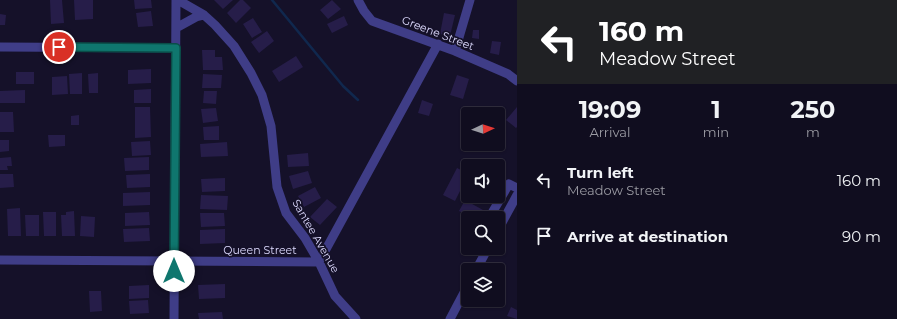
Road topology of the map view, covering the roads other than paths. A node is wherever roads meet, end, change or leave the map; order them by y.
1 (177, 0) edge
2 (358, 0) edge
3 (470, 0) edge
4 (204, 15) junction
5 (176, 28) junction
6 (438, 44) junction
7 (0, 47) edge
8 (176, 48) junction
9 (455, 51) junction
10 (517, 81) edge
11 (517, 188) edge
12 (517, 195) edge
13 (495, 207) junction
14 (493, 211) edge
15 (507, 214) junction
16 (505, 218) edge
17 (0, 260) edge
18 (174, 261) junction
19 (319, 262) junction
20 (461, 298) edge
21 (174, 319) edge
22 (356, 319) edge
23 (450, 319) edge

1 - 4 street, Santee Avenue
1 - 5 street
2 - 6 street, Greene Street
3 - 9 street
4 - 5 street
4 - 19 street, Santee Avenue
5 - 8 street
6 - 9 street, Greene Street
6 - 19 street
7 - 8 street
8 - 18 street
9 - 10 street, Greene Street
11 - 13 street
12 - 15 street
13 - 14 street
13 - 15 street
15 - 16 street
17 - 18 street, Queen Street
18 - 19 street, Queen Street
18 - 21 street
19 - 22 street, Santee Avenue
20 - 23 street

